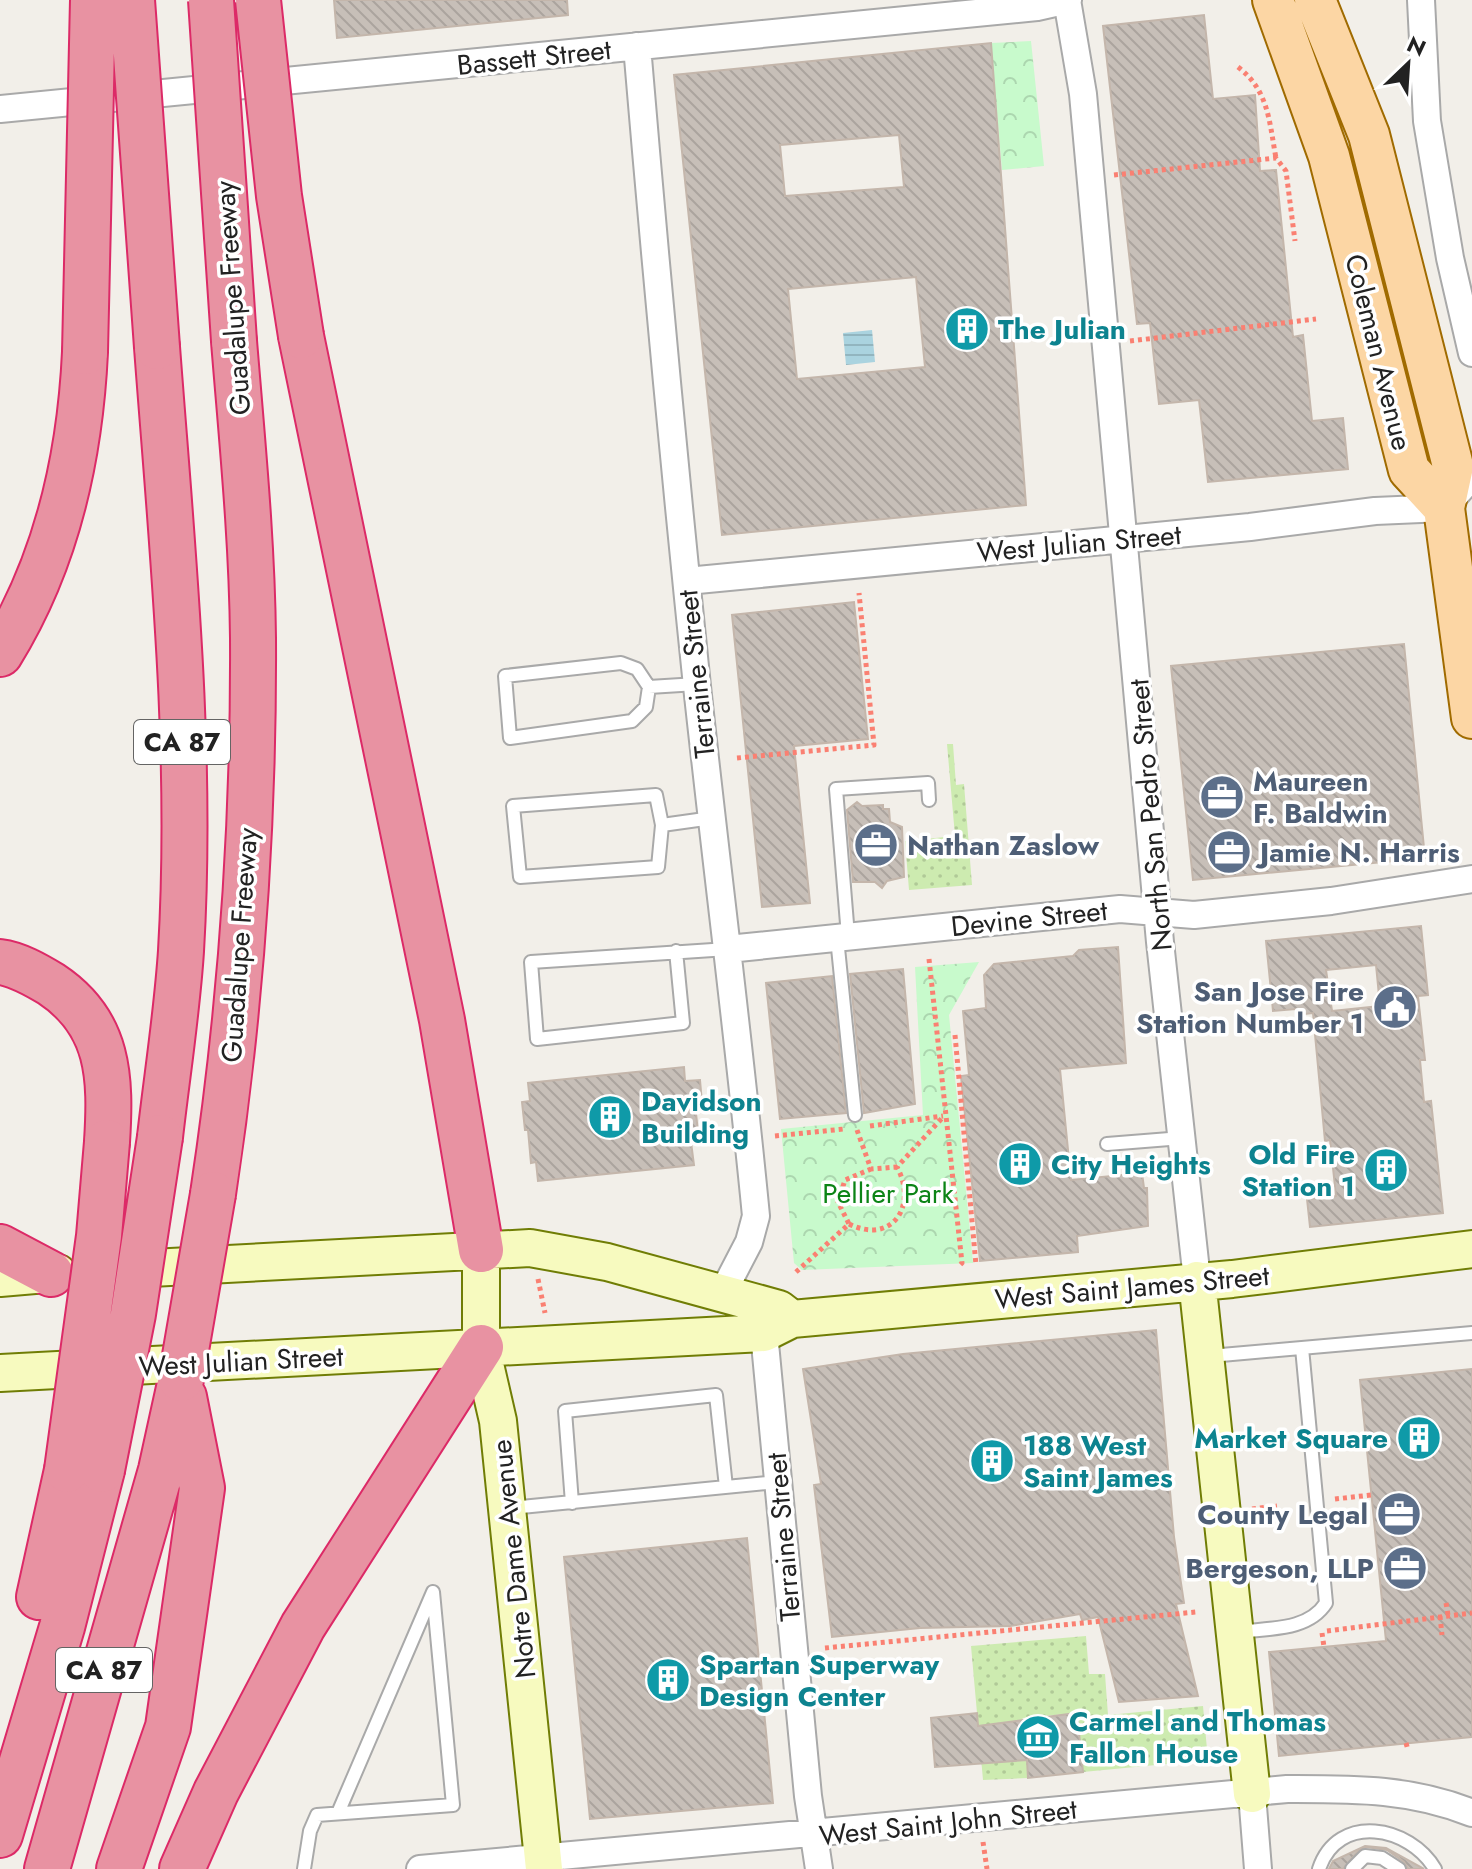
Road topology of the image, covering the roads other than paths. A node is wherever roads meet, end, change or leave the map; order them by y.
1 (93, 0) edge
2 (132, 0) edge
3 (211, 0) edge
4 (258, 0) edge
5 (1068, 0) edge
6 (1273, 0) edge
7 (1315, 0) edge
8 (1421, 0) edge
9 (637, 46) junction
10 (0, 109) edge
11 (1472, 353) edge
12 (1472, 476) edge
13 (1458, 506) edge
14 (1126, 538) junction
15 (687, 581) junction
16 (0, 654) edge
17 (697, 684) junction
18 (649, 687) junction
19 (1472, 718) edge
20 (929, 800) dead end
21 (712, 818) junction
22 (662, 825) junction
23 (1472, 879) edge
24 (1158, 912) junction
25 (842, 937) junction
26 (728, 949) junction
27 (676, 951) junction
28 (0, 962) edge
29 (856, 1122) road end
30 (1182, 1138) junction
31 (1107, 1144) dead end
32 (0, 1247) edge
33 (1472, 1249) edge
34 (481, 1250) junction
35 (51, 1274) junction
36 (0, 1278) edge
37 (1197, 1280) junction
38 (722, 1294) junction
39 (778, 1326) junction
40 (1472, 1333) edge
41 (702, 1338) junction
42 (481, 1347) junction
43 (1302, 1348) junction
44 (1207, 1356) junction
45 (0, 1373) edge
46 (84, 1470) junction
47 (180, 1470) junction
48 (777, 1482) junction
49 (726, 1487) junction
50 (572, 1503) junction
51 (507, 1508) junction
52 (1235, 1632) junction
53 (0, 1737) edge
54 (0, 1763) edge
55 (1252, 1794) junction
56 (338, 1813) junction
57 (1472, 1813) edge
58 (4, 1822) edge
59 (812, 1835) junction
60 (544, 1862) edge
61 (47, 1869) edge
62 (119, 1869) edge
63 (182, 1869) edge
64 (304, 1869) edge
65 (420, 1869) edge
66 (819, 1869) edge
67 (1258, 1869) edge
68 (1319, 1869) edge
69 (1352, 1869) edge
70 (1399, 1869) edge
71 (1435, 1869) edge

1 - 16 highway, bridge
2 - 46 highway, Guadalupe Freeway / CA 87, bridge
3 - 47 highway, Guadalupe Freeway / CA 87, bridge
4 - 34 highway, bridge
5 - 9 street, Bassett Street
5 - 14 street, North San Pedro Street
6 - 13 main road, Coleman Avenue
7 - 13 main road, Coleman Avenue
8 - 11 street
9 - 10 street, Bassett Street
9 - 15 street, Terraine Street
12 - 13 street
13 - 14 street, West Julian Street
13 - 19 main road
14 - 15 street, West Julian Street
14 - 24 street, North San Pedro Street
15 - 17 street, Terraine Street
17 - 18 lane
17 - 21 street, Terraine Street
18 - 18 lane
20 - 25 lane
21 - 22 lane
21 - 26 street, Terraine Street
22 - 22 lane
23 - 24 street, Devine Street
24 - 25 street, Devine Street
24 - 30 street, North San Pedro Street
25 - 26 street, Devine Street
25 - 29 lane
26 - 27 lane
26 - 38 street, Terraine Street
27 - 27 lane
28 - 46 highway, bridge
30 - 31 lane
30 - 37 street, North San Pedro Street
32 - 35 highway
33 - 37 main road, West Saint James Street
34 - 35 main road
34 - 38 main road, West Saint James Street
34 - 42 main road, Notre Dame Avenue
35 - 36 main road
37 - 39 main road, West Saint James Street
37 - 44 main road, North San Pedro Street
38 - 39 main road, West Saint James Street
38 - 41 main road
39 - 41 main road, West Saint James Street
39 - 48 street, Terraine Street
40 - 43 lane
41 - 42 main road, West Saint James Street
42 - 45 main road, West Julian Street
42 - 51 main road, Notre Dame Avenue
42 - 63 highway
43 - 44 lane
43 - 52 lane
44 - 52 main road, North San Pedro Street
46 - 53 highway
46 - 58 highway, Guadalupe Freeway / CA 87
47 - 61 highway, CA 87
47 - 62 highway
48 - 49 lane
48 - 59 street, Terraine Street
49 - 50 lane
49 - 50 lane
50 - 51 lane
51 - 60 main road, Notre Dame Avenue
52 - 55 main road, North San Pedro Street
54 - 58 highway
55 - 57 street, West Saint John Street
55 - 59 street, West Saint John Street
55 - 67 street, North San Pedro Street
56 - 56 lane
56 - 64 lane
59 - 60 street, West Saint John Street
59 - 66 street, Terraine Street
60 - 65 street, West Saint John Street
68 - 71 lane
69 - 70 lane

